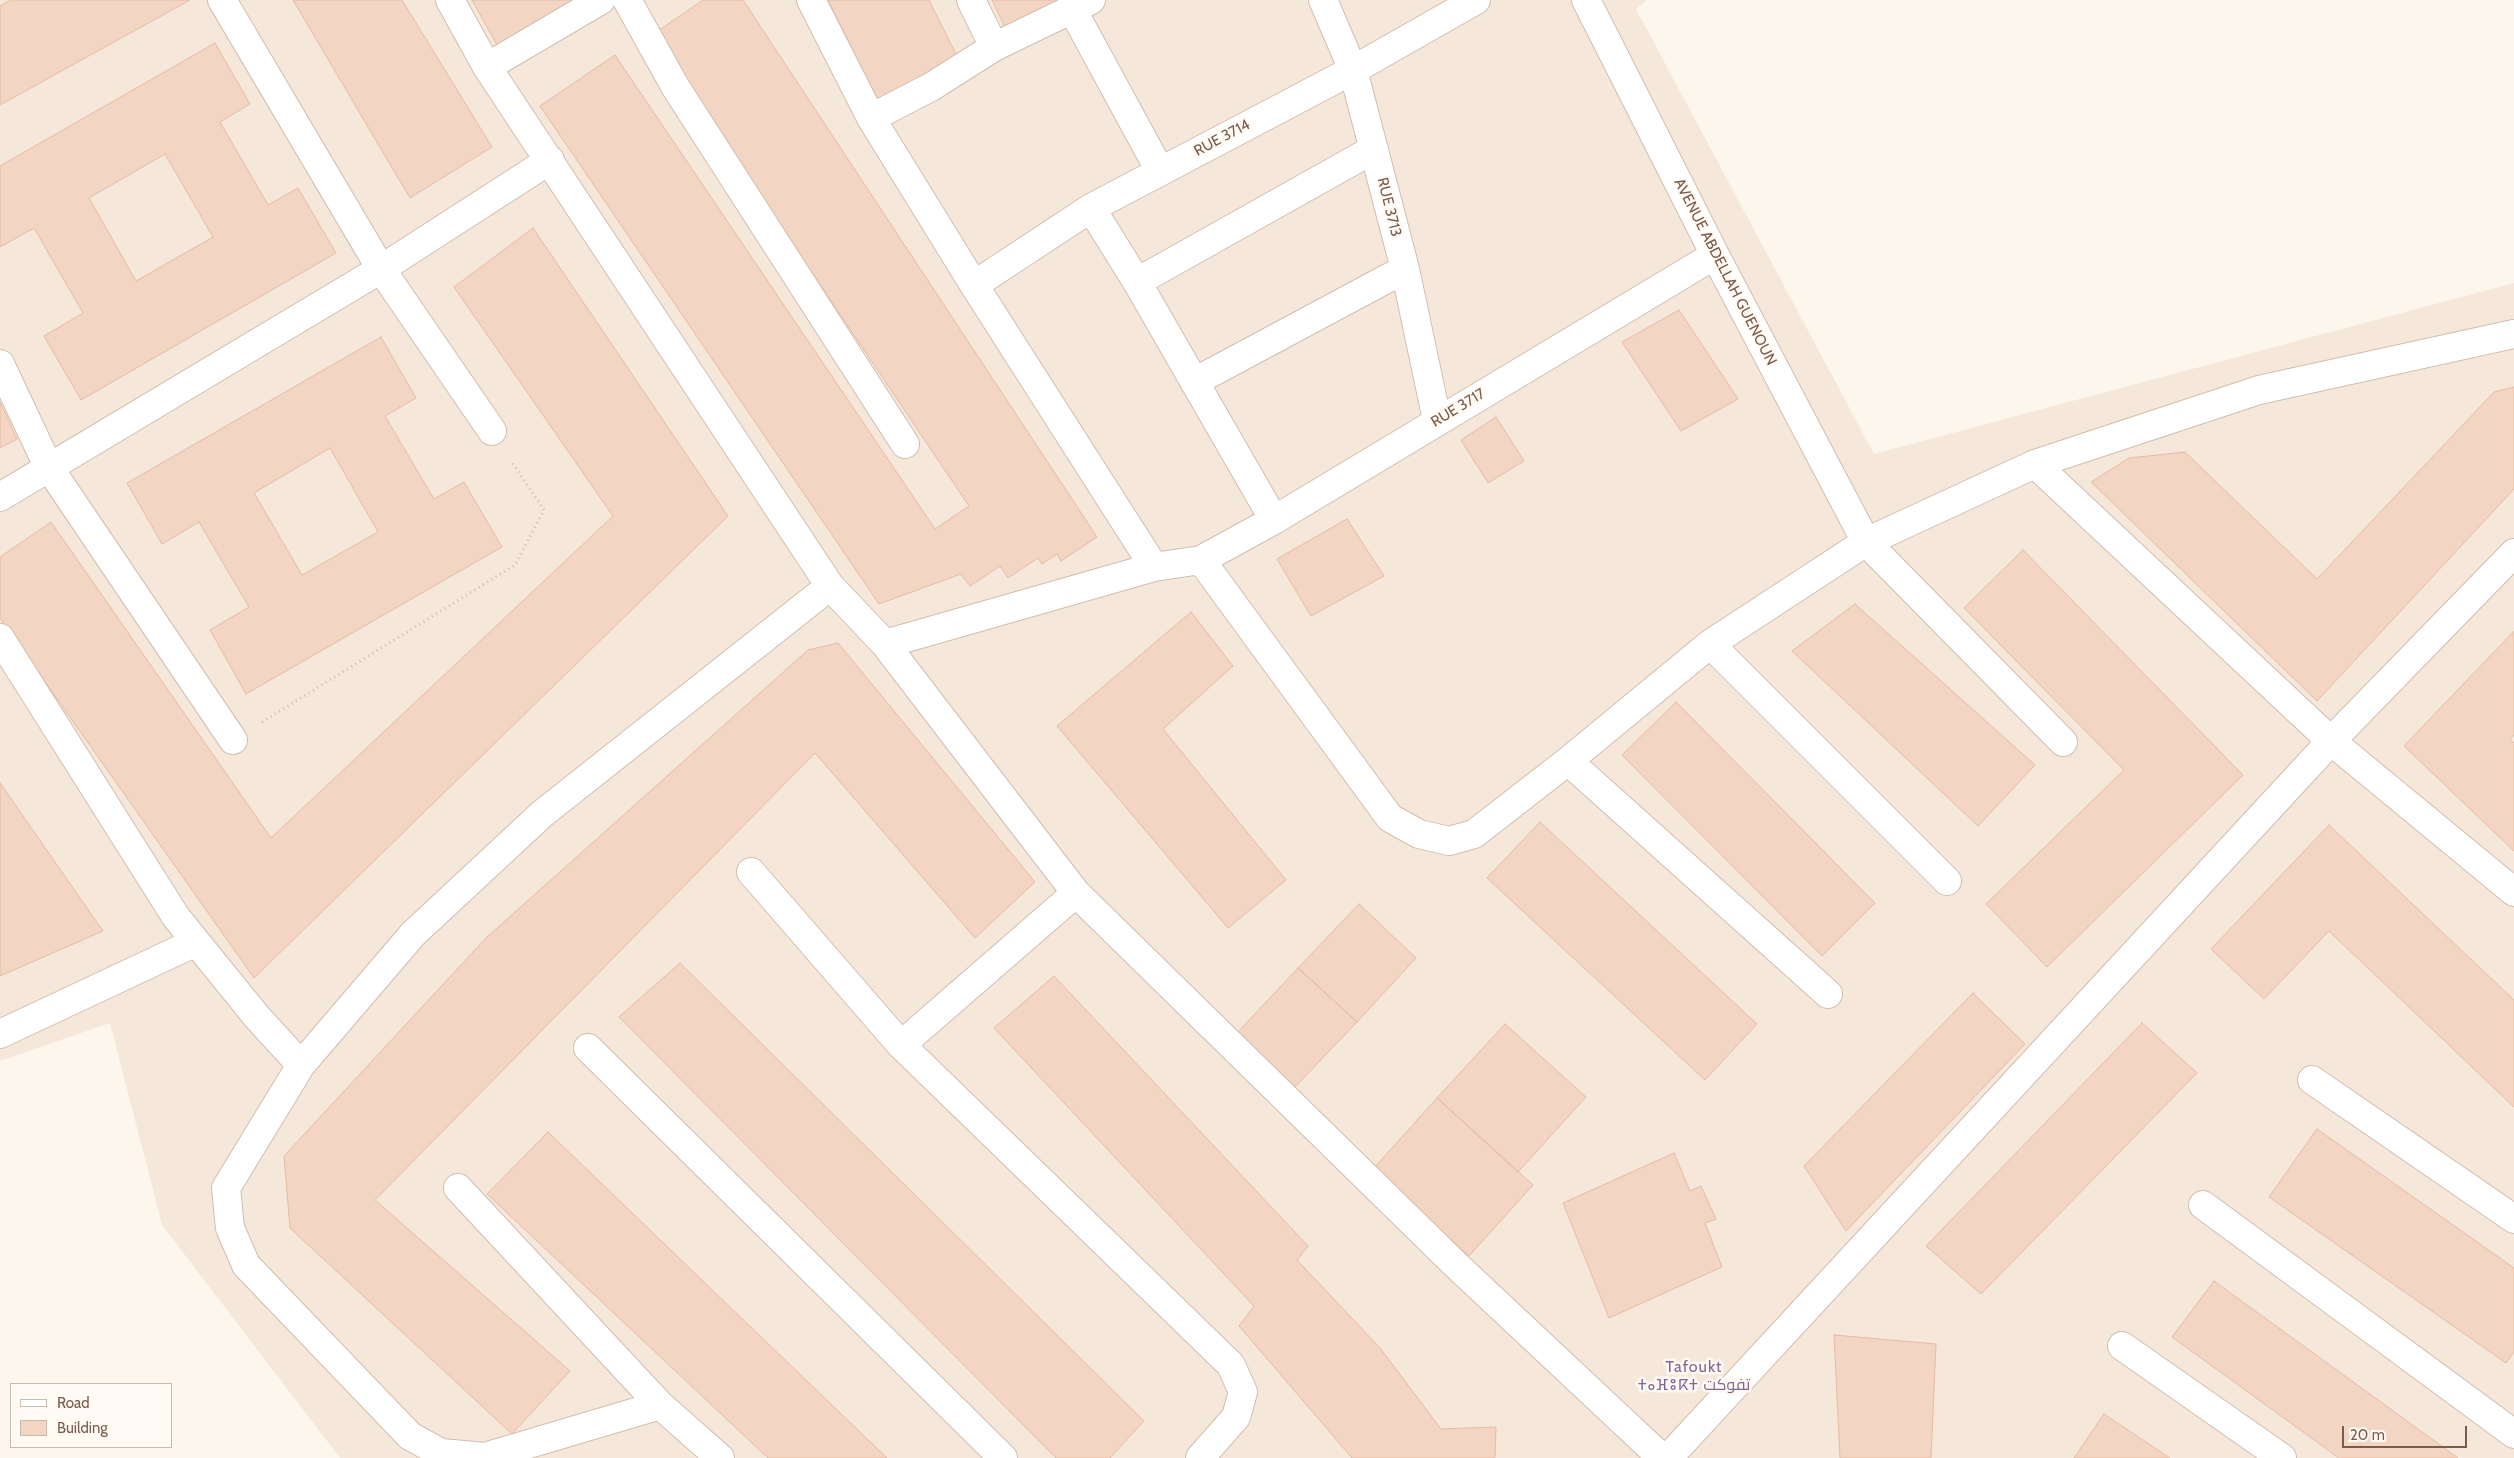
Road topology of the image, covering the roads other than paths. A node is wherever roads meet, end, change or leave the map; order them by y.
1 (222, 0) edge
2 (450, 0) edge
3 (601, 0) edge
4 (627, 0) edge
5 (811, 0) edge
6 (971, 0) edge
7 (1323, 0) edge
8 (1476, 0) edge
9 (1586, 0) edge
10 (1082, 4) edge
11 (994, 48) junction
12 (487, 67) junction
13 (1353, 70) junction
14 (871, 118) junction
15 (1374, 149) junction
16 (550, 160) junction
17 (1160, 170) junction
18 (1091, 208) junction
19 (1715, 255) junction
20 (381, 269) junction
21 (1404, 269) junction
22 (1137, 282) junction
23 (974, 285) junction
24 (2514, 334) edge
25 (0, 364) edge
26 (1194, 382) junction
27 (1437, 420) junction
28 (492, 431) road end
29 (905, 444) dead end
30 (2035, 464) junction
31 (48, 466) junction
32 (0, 497) edge
33 (1274, 520) junction
34 (1866, 542) junction
35 (2514, 553) edge
36 (1201, 560) junction
37 (1154, 567) junction
38 (830, 586) junction
39 (0, 638) edge
40 (886, 644) junction
41 (1710, 644) junction
42 (233, 740) road end
43 (2331, 741) junction
44 (2063, 742) dead end
45 (1568, 761) junction
46 (751, 872) dead end
47 (1947, 881) dead end
48 (2514, 892) edge
49 (1076, 893) junction
50 (196, 942) junction
51 (1828, 994) dead end
52 (0, 1034) edge
53 (901, 1045) junction
54 (588, 1048) dead end
55 (301, 1065) junction
56 (2312, 1080) dead end
57 (458, 1188) dead end
58 (2203, 1206) dead end
59 (2514, 1219) edge
60 (2122, 1346) dead end
61 (660, 1405) junction
62 (2514, 1434) edge
63 (720, 1458) edge
64 (1003, 1458) edge
65 (1200, 1458) edge
66 (1662, 1458) edge
67 (1668, 1458) edge
68 (2282, 1458) edge

1 - 20 street
2 - 12 street
3 - 12 street
4 - 29 street
5 - 14 street
6 - 11 street
7 - 13 street, RUE 3713
8 - 13 street, RUE 3714
9 - 19 street, AVENUE ABDELLAH GUENOUN
10 - 11 street
10 - 17 street
11 - 14 street
12 - 16 street
13 - 15 street, RUE 3713
13 - 17 street, RUE 3714
14 - 23 street
15 - 21 street, RUE 3713
15 - 22 street
16 - 20 street
16 - 38 street
17 - 18 street, RUE 3714
18 - 22 street
18 - 23 street, RUE 3714
19 - 27 street, RUE 3717
19 - 34 street, AVENUE ABDELLAH GUENOUN
20 - 28 street
20 - 31 street
21 - 26 street
21 - 27 street, RUE 3713
22 - 26 street
23 - 37 street
24 - 30 street
25 - 31 street
26 - 33 street
27 - 33 street, RUE 3717
30 - 34 street
30 - 43 street
31 - 32 street
31 - 42 street
33 - 36 street, RUE 3717
34 - 41 street
34 - 44 street, AVENUE ABDELLAH GUENOUN
35 - 43 street
36 - 37 street
36 - 45 street
37 - 40 street
38 - 40 street
38 - 55 street
39 - 50 street
40 - 49 street
41 - 45 street
41 - 47 street
43 - 48 street
43 - 67 street
45 - 51 street
46 - 53 street
49 - 53 street
49 - 66 street
50 - 52 street
50 - 55 street
53 - 65 street
54 - 64 street
55 - 61 street
56 - 59 street
57 - 61 street
58 - 62 street
60 - 68 street
61 - 63 street

